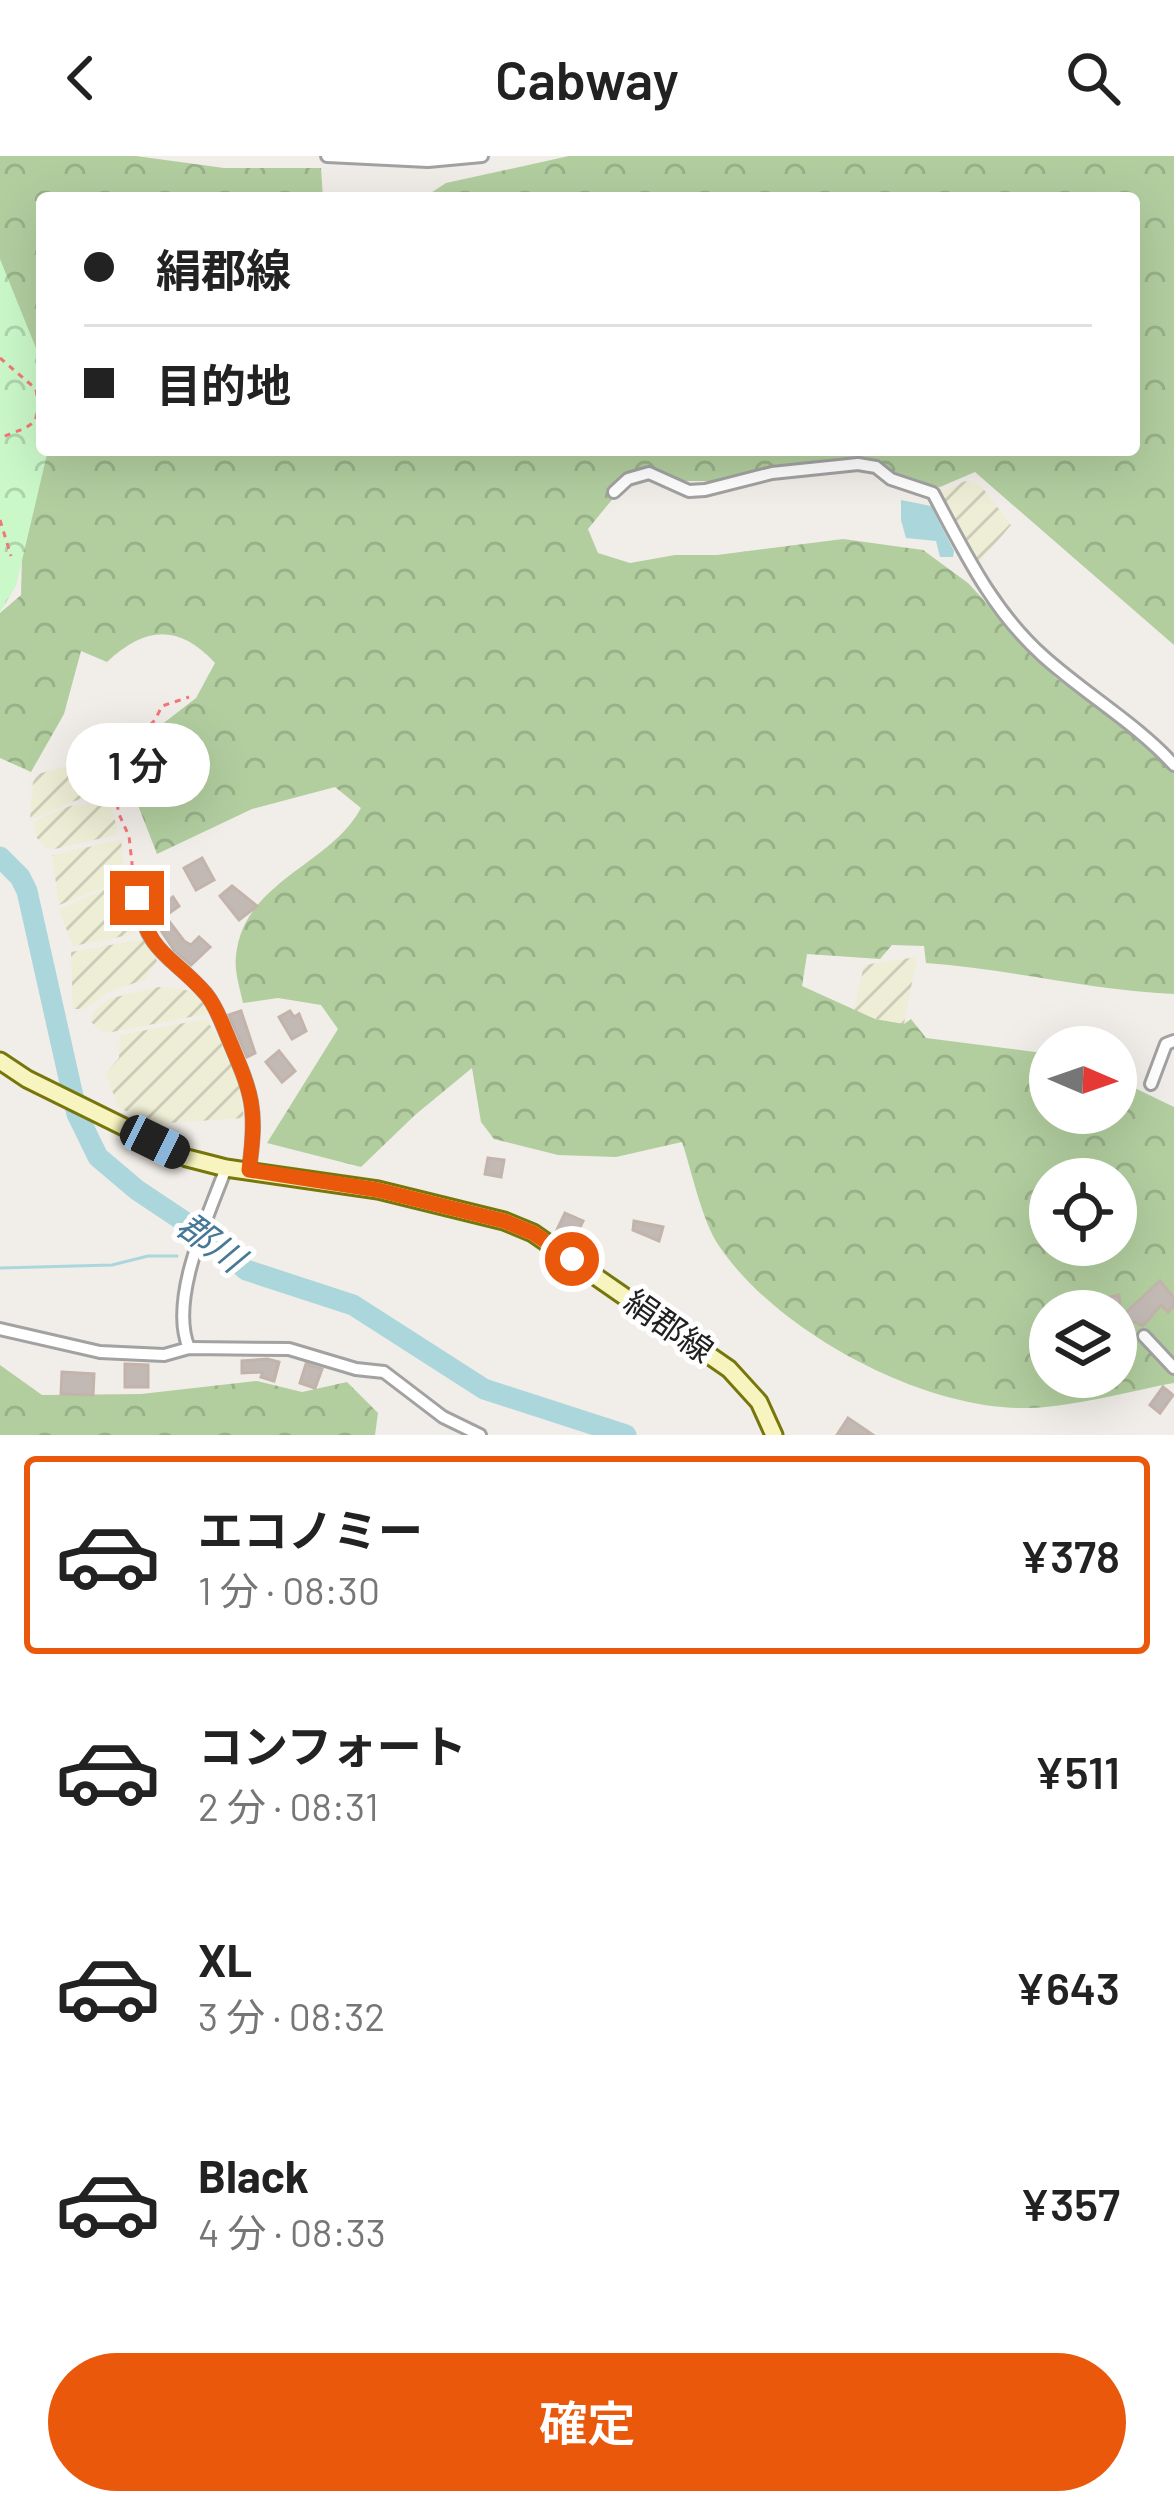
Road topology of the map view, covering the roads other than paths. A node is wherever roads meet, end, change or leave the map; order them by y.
1 (327, 156) edge
2 (482, 156) edge
3 (614, 492) dead end
4 (1174, 765) edge
5 (137, 898) road end
6 (1174, 1041) edge
7 (0, 1061) edge
8 (1151, 1084) dead end
9 (226, 1168) junction
10 (249, 1170) junction
11 (0, 1329) edge
12 (1144, 1336) dead end
13 (189, 1348) junction
14 (1174, 1368) edge
15 (480, 1435) edge
16 (774, 1435) edge

1 - 2 street
3 - 4 street
5 - 10 street
6 - 8 street
7 - 9 main road, 絹郡線
9 - 10 main road, 絹郡線
9 - 13 street
10 - 16 main road, 絹郡線
11 - 13 street
12 - 14 street
13 - 15 street

